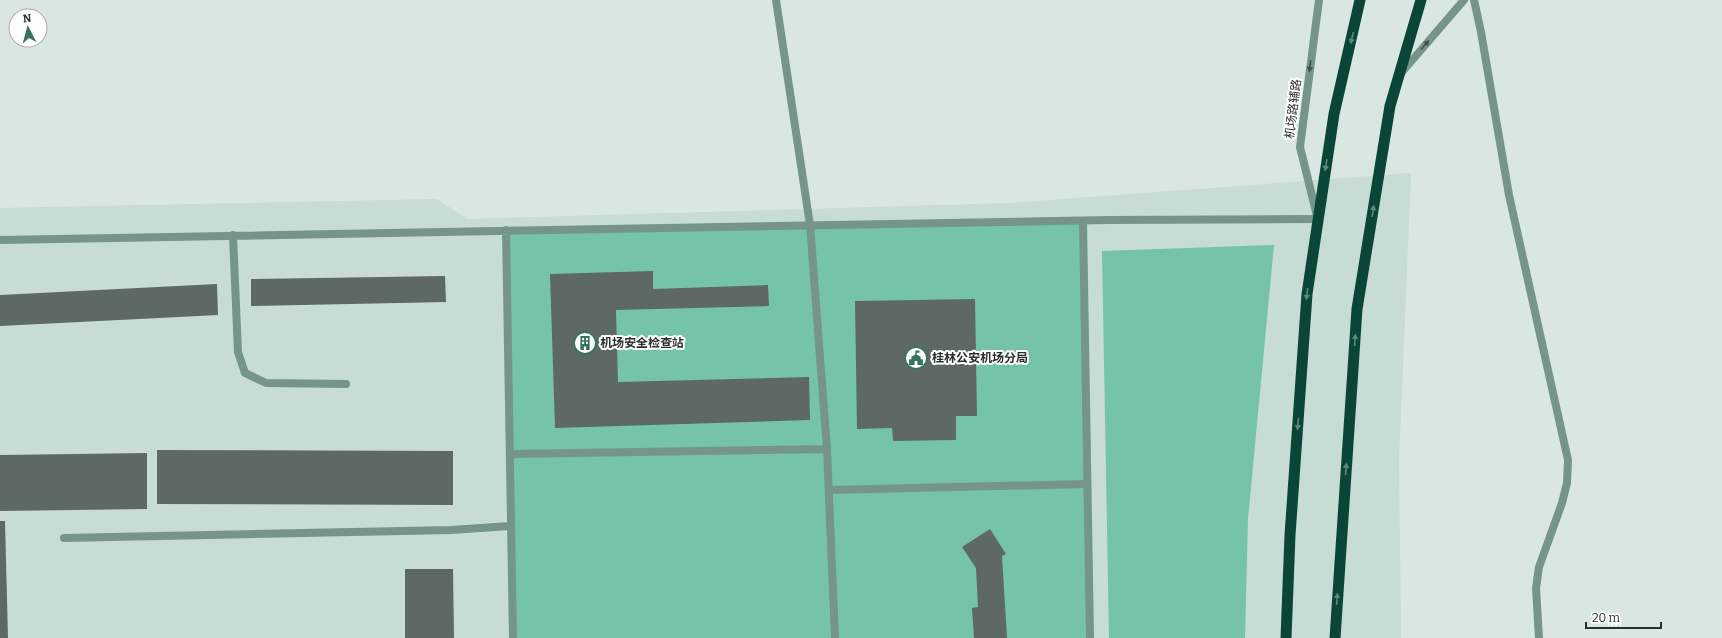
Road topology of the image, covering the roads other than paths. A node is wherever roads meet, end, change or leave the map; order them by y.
1 (776, 0) edge
2 (1319, 0) edge
3 (1360, 0) edge
4 (1421, 0) edge
5 (1464, 0) edge
6 (1474, 0) edge
7 (1400, 74) junction
8 (1318, 219) junction
9 (1082, 221) junction
10 (810, 225) junction
11 (506, 230) junction
12 (233, 235) junction
13 (0, 240) edge
14 (346, 384) dead end
15 (827, 449) junction
16 (510, 454) junction
17 (1087, 484) junction
18 (829, 490) junction
19 (511, 526) junction
20 (64, 538) dead end
21 (513, 638) edge
22 (835, 638) edge
23 (1090, 638) edge
24 (1286, 638) edge
25 (1335, 638) edge
26 (1539, 638) edge

1 - 10 street
2 -> 8 street, 机场路辅路
3 -> 8 highway
4 - 7 highway
7 -> 5 street
6 - 26 street
25 -> 7 highway
8 - 9 street
8 -> 24 highway
9 - 10 street
9 - 17 street
10 - 11 street
10 - 15 street
11 - 12 street
11 - 16 street
12 - 13 street
12 - 14 street
15 - 16 street
15 - 18 street
16 - 19 street
17 - 18 street
17 - 23 street
18 - 22 street
19 - 20 street
19 - 21 street

